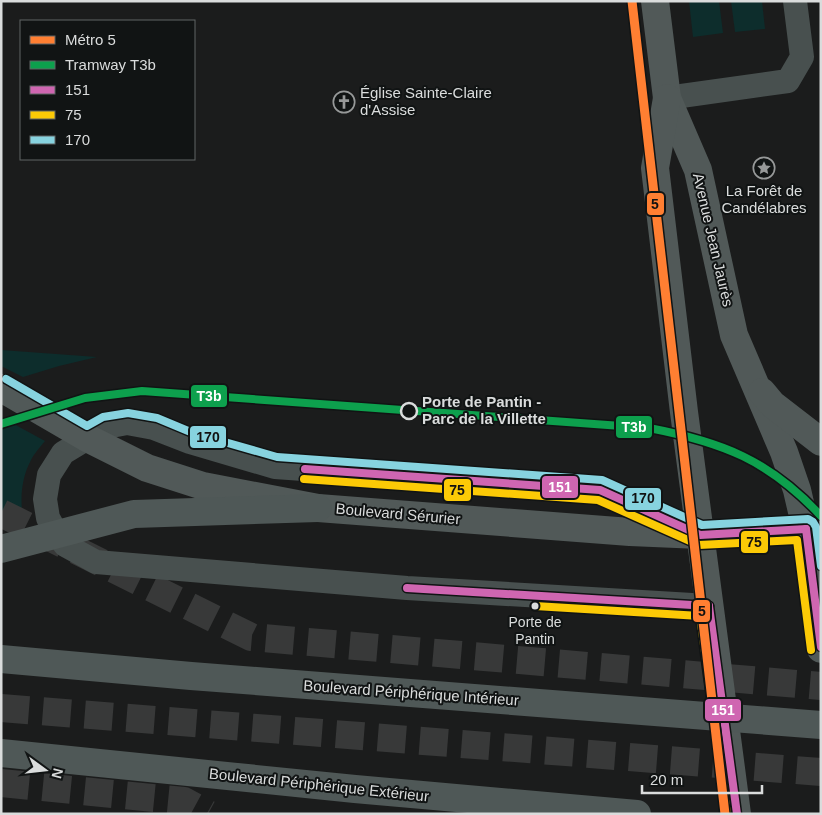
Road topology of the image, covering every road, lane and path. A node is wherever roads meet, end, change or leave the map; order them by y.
1 (655, 1) edge
2 (795, 1) edge
3 (667, 98) junction
4 (754, 384) junction
5 (1, 388) edge
6 (87, 438) junction
7 (821, 442) edge
8 (318, 508) junction
9 (813, 529) edge
10 (57, 534) junction
11 (700, 535) junction
12 (1, 549) edge
13 (709, 606) junction
14 (821, 649) edge
15 (1, 659) edge
16 (821, 725) edge
17 (1, 753) edge
18 (637, 814) edge
19 (737, 814) edge

1 - 3 main road, Avenue Jean Jaurès
2 - 3 lane
3 - 4 main road, Avenue Jean Jaurès
3 - 11 main road, Avenue Jean Jaurès
4 - 7 main road
4 - 9 main road, Avenue Jean Jaurès
5 - 6 main road, Boulevard Sérurier
6 - 8 main road, Boulevard Sérurier
6 - 10 lane
6 - 11 lane
8 - 10 highway
8 - 11 main road, Boulevard Sérurier
9 - 11 main road, Boulevard Sérurier
9 - 14 main road, Avenue Jean Jaurès
10 - 12 highway
10 - 13 lane
11 - 13 main road, Avenue Jean Jaurès
13 - 19 main road, Avenue Jean Jaurès
15 - 16 highway, Boulevard Périphérique Intérieur, bridge
17 - 18 highway, Boulevard Périphérique Extérieur

